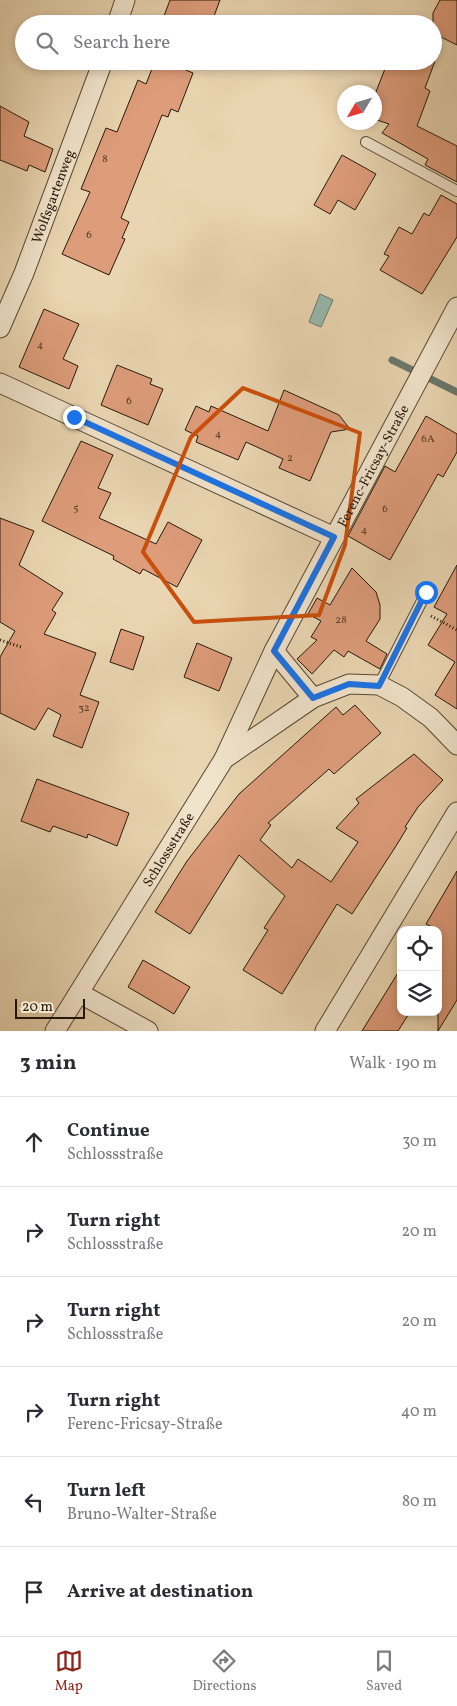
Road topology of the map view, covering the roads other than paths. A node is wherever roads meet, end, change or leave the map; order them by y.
1 (125, 0) edge
2 (120, 15) edge
3 (100, 70) edge
4 (366, 142) dead end
5 (457, 190) edge
6 (457, 307) edge
7 (0, 328) edge
8 (0, 383) edge
9 (334, 537) junction
10 (428, 589) dead end
11 (274, 651) junction
12 (379, 686) junction
13 (313, 698) junction
14 (457, 745) edge
15 (224, 759) junction
16 (457, 812) edge
17 (79, 993) junction
18 (55, 1031) edge
19 (148, 1031) edge
20 (325, 1031) edge

1 - 2 street
3 - 7 street, Wolfsgartenweg
4 - 5 lane
6 - 9 street, Ferenc-Fricsay-Straße
8 - 9 street
9 - 11 street, Ferenc-Fricsay-Straße
10 - 12 lane
11 - 13 street
11 - 15 street, Ferenc-Fricsay-Straße
12 - 13 street, Schlossstraße
12 - 14 street, Schlossstraße
13 - 15 street, Schlossstraße
15 - 17 street, Schlossstraße
16 - 20 street
17 - 18 street, Schlossstraße
17 - 19 street

